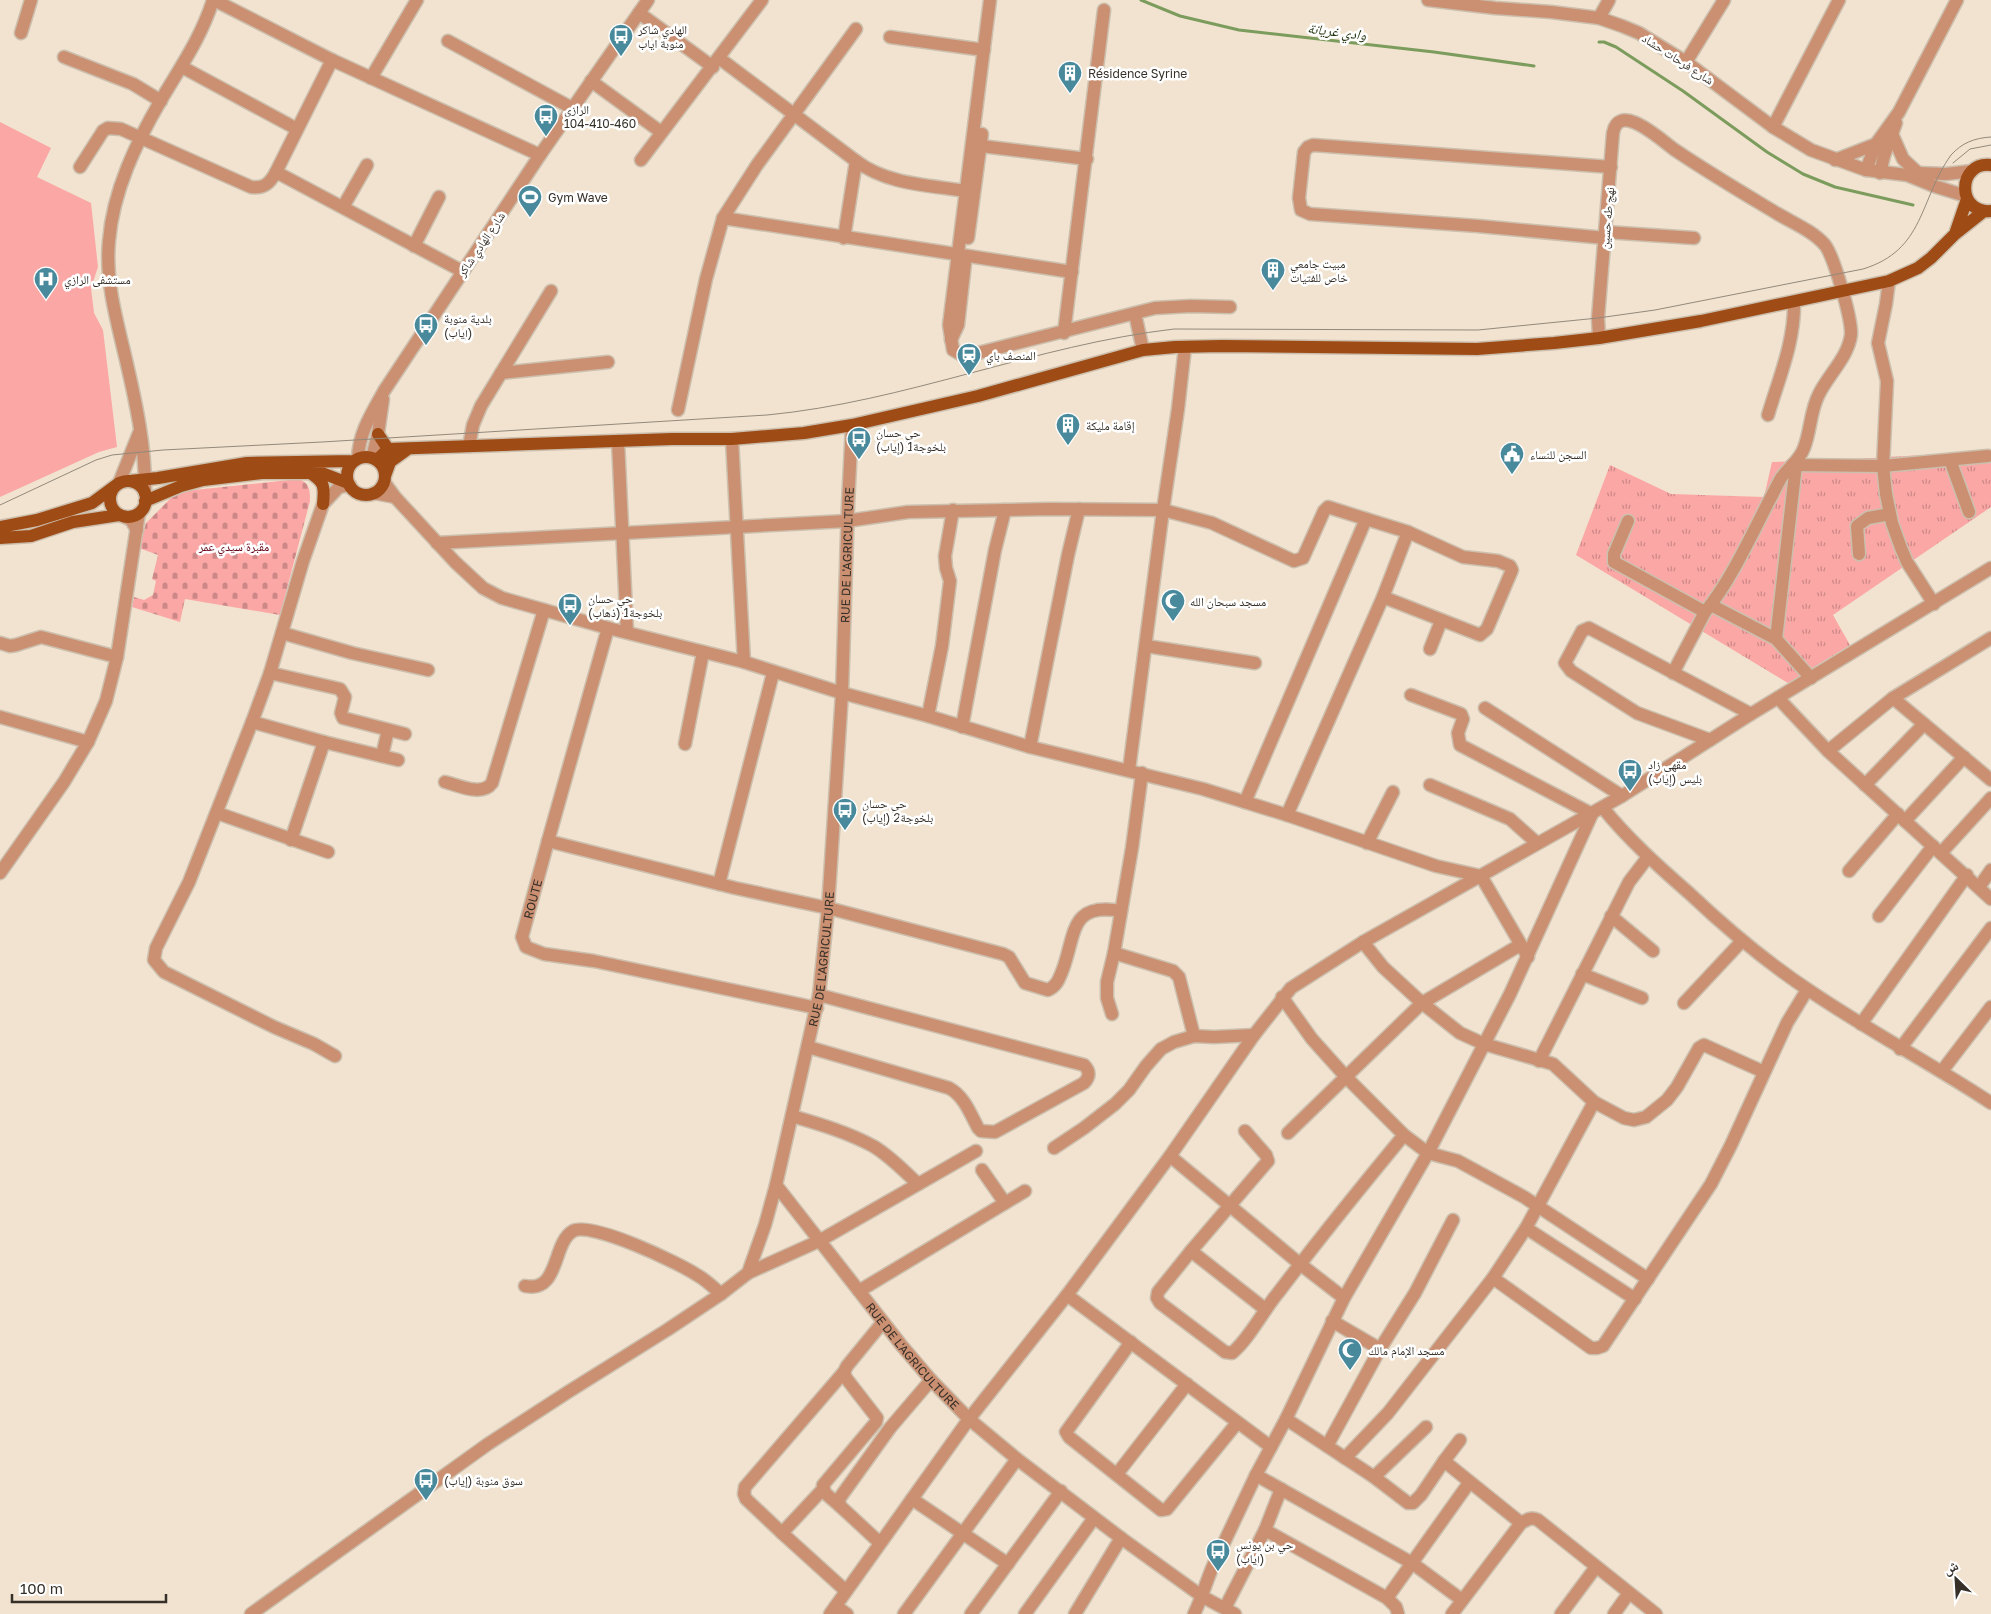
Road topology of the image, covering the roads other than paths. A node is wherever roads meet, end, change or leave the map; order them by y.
1 (31, 0) edge
2 (213, 0) edge
3 (417, 0) edge
4 (648, 0) edge
5 (762, 0) edge
6 (990, 0) edge
7 (998, 0) edge
8 (1428, 0) edge
9 (1609, 0) edge
10 (1724, 0) edge
11 (1839, 0) edge
12 (1957, 0) edge
13 (1104, 10) dead end
14 (640, 13) junction
15 (1599, 18) junction
16 (856, 29) dead end
17 (21, 33) dead end
18 (890, 37) dead end
19 (448, 41) dead end
20 (984, 50) junction
21 (64, 57) dead end
22 (332, 60) junction
23 (1686, 62) junction
24 (716, 63) junction
25 (182, 67) junction
26 (371, 78) junction
27 (591, 81) junction
28 (160, 101) junction
29 (572, 108) junction
30 (1899, 112) junction
31 (794, 115) junction
32 (1773, 127) junction
33 (297, 129) junction
34 (661, 132) junction
35 (1892, 134) junction
36 (140, 139) junction
37 (1876, 144) junction
38 (976, 145) junction
39 (540, 155) junction
40 (1087, 159) junction
41 (641, 160) dead end
42 (1835, 160) junction
43 (856, 161) junction
44 (367, 165) dead end
45 (1991, 165) edge
46 (1611, 166) junction
47 (80, 168) dead end
48 (1866, 170) junction
49 (1972, 171) junction
50 (276, 172) junction
51 (1880, 173) junction
52 (1913, 174) junction
53 (970, 191) junction
54 (439, 197) dead end
55 (1966, 197) junction
56 (343, 207) junction
57 (1988, 211) edge
58 (723, 218) junction
59 (1955, 234) junction
60 (1605, 235) junction
61 (844, 238) junction
62 (1694, 238) dead end
63 (414, 246) junction
64 (962, 255) junction
65 (462, 271) junction
66 (1072, 272) junction
67 (1889, 281) junction
68 (552, 291) dead end
69 (1842, 292) junction
70 (1794, 302) junction
71 (1230, 307) dead end
72 (1134, 314) junction
73 (1064, 333) junction
74 (1599, 338) junction
75 (1184, 347) junction
76 (1143, 350) junction
77 (608, 362) dead end
78 (500, 373) junction
79 (384, 391) junction
80 (678, 410) dead end
81 (1768, 415) dead end
82 (852, 425) junction
83 (140, 431) junction
84 (378, 434) junction
85 (732, 439) junction
86 (618, 441) junction
87 (469, 446) junction
88 (413, 447) junction
89 (388, 449) junction
90 (1988, 456) dead end
91 (375, 459) junction
92 (356, 460) junction
93 (1950, 460) junction
94 (1794, 465) junction
95 (1883, 466) junction
96 (309, 472) junction
97 (145, 479) junction
98 (385, 479) junction
99 (124, 482) junction
100 (349, 484) junction
101 (374, 493) junction
102 (145, 498) junction
103 (395, 498) junction
104 (322, 504) junction
105 (1079, 509) junction
106 (953, 510) junction
107 (1005, 510) junction
108 (1163, 510) junction
109 (1969, 512) dead end
110 (139, 513) junction
111 (1890, 514) junction
112 (122, 516) junction
113 (1366, 519) junction
114 (847, 521) junction
115 (1628, 521) dead end
116 (737, 526) junction
117 (0, 527) edge
118 (137, 530) junction
119 (624, 532) junction
120 (1408, 532) junction
121 (0, 538) edge
122 (437, 543) junction
123 (1859, 554) dead end
124 (1991, 568) edge
125 (1383, 597) junction
126 (1934, 604) junction
127 (1708, 608) junction
128 (544, 610) junction
129 (1441, 621) junction
130 (608, 628) junction
131 (627, 632) junction
132 (282, 634) junction
133 (1991, 638) edge
134 (1776, 639) junction
135 (0, 643) edge
136 (1146, 646) junction
137 (1430, 649) dead end
138 (703, 652) junction
139 (117, 657) junction
140 (744, 662) junction
141 (1255, 664) dead end
142 (428, 670) dead end
143 (270, 673) junction
144 (773, 673) junction
145 (1673, 673) junction
146 (1811, 678) junction
147 (842, 693) junction
148 (1411, 694) dead end
149 (1778, 698) junction
150 (1893, 698) junction
151 (1484, 708) dead end
152 (1751, 714) junction
153 (928, 716) junction
154 (0, 717) edge
155 (252, 722) junction
156 (1924, 724) junction
157 (962, 727) junction
158 (388, 730) junction
159 (405, 734) dead end
160 (1710, 740) junction
161 (88, 742) junction
162 (324, 742) junction
163 (684, 744) dead end
164 (1030, 747) junction
165 (1828, 751) junction
166 (382, 756) junction
167 (1964, 757) junction
168 (398, 760) dead end
169 (1129, 770) junction
170 (1142, 773) junction
171 (1991, 780) edge
172 (444, 782) dead end
173 (1430, 785) dead end
174 (1865, 785) junction
175 (1393, 792) dead end
176 (1622, 796) junction
177 (1991, 798) edge
178 (1245, 802) junction
179 (1597, 811) junction
180 (217, 813) junction
181 (1287, 815) junction
182 (1901, 817) junction
183 (291, 840) junction
184 (548, 841) junction
185 (1367, 843) junction
186 (1538, 843) junction
187 (1937, 849) junction
188 (328, 852) dead end
189 (1648, 857) junction
190 (1991, 870) edge
191 (1849, 871) dead end
192 (0, 873) edge
193 (1967, 875) junction
194 (1481, 876) junction
195 (719, 884) junction
196 (1979, 887) junction
197 (1991, 898) edge
198 (828, 908) junction
199 (1121, 911) junction
200 (1611, 916) junction
201 (1879, 916) dead end
202 (1991, 928) edge
203 (1363, 942) junction
204 (1742, 942) junction
205 (1520, 945) junction
206 (1653, 952) dead end
207 (1114, 953) junction
208 (1528, 957) junction
209 (1582, 974) junction
210 (1807, 990) junction
211 (819, 995) junction
212 (1282, 998) junction
213 (1642, 998) dead end
214 (1422, 1003) junction
215 (1684, 1003) dead end
216 (1991, 1007) edge
217 (817, 1008) junction
218 (1112, 1014) dead end
219 (1861, 1024) junction
220 (1254, 1035) junction
221 (1194, 1036) junction
222 (1484, 1044) junction
223 (808, 1047) junction
224 (1900, 1048) junction
225 (335, 1056) dead end
226 (1539, 1060) junction
227 (1942, 1071) junction
228 (1764, 1072) junction
229 (1347, 1078) junction
230 (1594, 1102) junction
231 (1991, 1103) edge
232 (792, 1116) junction
233 (1245, 1131) dead end
234 (1288, 1133) dead end
235 (1404, 1135) junction
236 (1054, 1148) dead end
237 (976, 1151) dead end
238 (1428, 1153) junction
239 (1170, 1156) junction
240 (982, 1170) dead end
241 (918, 1184) junction
242 (776, 1185) junction
243 (1025, 1191) dead end
244 (1005, 1203) junction
245 (1230, 1205) junction
246 (1538, 1205) junction
247 (1453, 1220) dead end
248 (1526, 1228) junction
249 (819, 1241) junction
250 (1191, 1250) junction
251 (1300, 1264) junction
252 (748, 1273) junction
253 (1493, 1278) junction
254 (1648, 1279) junction
255 (525, 1286) dead end
256 (858, 1291) junction
257 (721, 1294) junction
258 (1067, 1295) junction
259 (1344, 1298) junction
260 (1635, 1299) junction
261 (1265, 1309) junction
262 (1332, 1321) junction
263 (882, 1322) junction
264 (1131, 1342) junction
265 (1380, 1349) junction
266 (844, 1372) junction
267 (931, 1380) junction
268 (1188, 1384) junction
269 (877, 1418) junction
270 (969, 1419) junction
271 (1286, 1419) junction
272 (1237, 1423) junction
273 (1426, 1427) dead end
274 (890, 1428) junction
275 (1460, 1440) dead end
276 (1327, 1446) junction
277 (1271, 1447) junction
278 (1345, 1458) junction
279 (1018, 1459) junction
280 (1444, 1462) junction
281 (1116, 1474) junction
282 (1256, 1475) junction
283 (1374, 1477) junction
284 (1469, 1483) junction
285 (822, 1489) junction
286 (1281, 1489) junction
287 (1061, 1491) junction
288 (912, 1499) junction
289 (840, 1506) junction
290 (1094, 1518) junction
291 (1522, 1523) junction
292 (1265, 1530) junction
293 (782, 1532) junction
294 (964, 1533) junction
295 (1121, 1538) junction
296 (880, 1544) junction
297 (1412, 1563) junction
298 (1008, 1564) junction
299 (1596, 1567) junction
300 (846, 1592) junction
301 (1629, 1593) junction
302 (1203, 1597) junction
303 (1387, 1598) junction
304 (1462, 1600) junction
305 (833, 1610) edge
306 (1222, 1610) edge
307 (251, 1614) edge
308 (847, 1614) edge
309 (904, 1614) edge
310 (971, 1614) edge
311 (1025, 1614) edge
312 (1075, 1614) edge
313 (1194, 1614) edge
314 (1398, 1614) edge
315 (1452, 1614) edge
316 (1561, 1614) edge
317 (1614, 1614) edge
318 (1656, 1614) edge

1 - 17 street
2 - 22 street
2 - 25 street
3 - 26 street
4 - 14 street, شارع الهادي شاكر
5 - 24 street
6 - 20 street
7 - 38 street
8 - 15 street, شارع فرحات حشاد
9 - 15 street
10 - 23 street
11 - 32 street
12 - 30 street
13 - 40 street
14 - 24 street
14 - 27 street, شارع الهادي شاكر
15 - 23 street, شارع فرحات حشاد
16 - 31 street
18 - 20 street
19 - 29 street
20 - 38 street
21 - 28 street
22 - 26 street
22 - 33 street
23 - 32 street, شارع فرحات حشاد
24 - 31 street
24 - 34 street
25 - 28 street
25 - 33 street
26 - 39 street
27 - 29 street, شارع الهادي شاكر
27 - 34 street
28 - 36 street
29 - 39 street, شارع الهادي شاكر
30 - 35 street
30 - 37 street
31 - 43 street
31 - 58 street
32 - 42 street, شارع فرحات حشاد
33 - 50 street
34 - 41 street
35 - 51 street
35 - 52 street
36 - 47 street
36 - 50 street
36 - 83 street
37 - 42 street
37 - 48 street
38 - 40 street
38 - 53 street
39 - 65 street, شارع الهادي شاكر
40 - 66 street
42 - 48 street, شارع فرحات حشاد
43 - 53 street
43 - 61 street
44 - 56 street
45 - 49 main road
46 - 60 street, نهج طه حسين
46 - 60 street
46 - 69 street, نهج طه حسين
48 - 51 street, شارع فرحات حشاد
49 - 52 street, شارع فرحات حشاد
49 - 55 main road
50 - 56 street
51 - 52 street, شارع فرحات حشاد
52 - 55 street, شارع فرحات حشاد
53 - 64 street
54 - 63 street
55 - 57 main road
55 - 59 main road
56 - 63 street
57 - 59 main road
58 - 61 street
58 - 80 street
59 - 67 main road
60 - 62 street
60 - 74 street, نهج طه حسين
61 - 64 street
63 - 65 street
64 - 66 street
64 - 73 street
65 - 79 street, شارع الهادي شاكر
66 - 73 street
67 - 69 main road
67 - 95 street
68 - 78 street
69 - 70 main road
69 - 94 street
70 - 74 main road
70 - 81 street
71 - 72 street
72 - 73 street
72 - 76 street
74 - 75 main road
75 - 76 main road
75 - 108 street
76 - 82 main road
77 - 78 street
78 - 87 street
79 - 84 street, شارع الهادي شاكر
79 - 92 street, شارع الهادي شاكر
82 - 85 main road
82 - 114 street, RUE DE L'AGRICULTURE
83 - 97 street
83 - 99 street
84 - 89 main road
84 - 91 street, شارع الهادي شاكر
85 - 86 main road
85 - 116 street
86 - 87 main road
86 - 119 street
87 - 88 main road
88 - 89 main road
88 - 98 main road
89 - 91 main road
90 - 93 street
91 - 92 main road
91 - 98 main road
92 - 97 main road
92 - 100 main road
93 - 95 street
93 - 109 street
94 - 95 street
94 - 127 street
94 - 134 street
95 - 111 street
96 - 100 main road
96 - 102 main road
96 - 104 main road
97 - 99 main road
97 - 102 street
98 - 101 main road
98 - 103 street
99 - 102 main road
99 - 112 main road
99 - 117 main road
100 - 101 main road
100 - 104 street
101 - 103 street
102 - 110 main road
103 - 122 street
104 - 132 street
105 - 107 street
105 - 108 street
105 - 164 street
106 - 107 street
106 - 114 street
106 - 153 street
107 - 157 street
108 - 113 street
108 - 136 street
110 - 112 main road
110 - 118 street
111 - 123 street
111 - 126 street
112 - 118 street
112 - 121 main road
113 - 120 street
113 - 178 street
114 - 116 street
114 - 147 street, RUE DE L'AGRICULTURE
115 - 127 street
116 - 119 street
116 - 140 street
118 - 139 street
119 - 122 street
119 - 131 street
120 - 125 street
120 - 129 street
122 - 128 street
124 - 126 street
125 - 129 street
125 - 181 street
126 - 146 street
127 - 134 street
127 - 145 street
128 - 130 street
128 - 172 street
129 - 137 street
130 - 131 street
130 - 184 street
131 - 138 street
132 - 142 street
132 - 143 street
133 - 150 street
134 - 146 street
135 - 139 street
136 - 141 street
136 - 169 street
138 - 140 street
138 - 163 street
139 - 161 street
140 - 144 street
143 - 155 street
143 - 158 street
144 - 147 street
144 - 195 street
145 - 152 street
145 - 160 street
146 - 149 street
147 - 153 street
147 - 198 street, RUE DE L'AGRICULTURE
148 - 179 street
149 - 152 street
149 - 165 street
150 - 156 street
150 - 165 street
151 - 176 street
152 - 160 street
153 - 157 street
154 - 161 street
155 - 162 street
155 - 180 street
156 - 167 street
156 - 174 street
157 - 164 street
158 - 159 street
158 - 166 street
160 - 176 street
161 - 192 street
162 - 166 street
162 - 183 street
164 - 169 street
165 - 174 street
166 - 168 street
167 - 171 street
167 - 182 street
169 - 170 street
170 - 178 street
170 - 199 street
173 - 186 street
174 - 182 street
175 - 185 street
176 - 179 street
177 - 187 street
178 - 181 street
179 - 186 street
179 - 189 street
179 - 208 street
180 - 183 street
180 - 225 street
181 - 185 street
182 - 187 street
182 - 191 street
183 - 188 street
184 - 195 street
184 - 217 street, ROUTE
185 - 194 street
186 - 194 street
187 - 193 street
187 - 201 street
189 - 200 street
189 - 204 street
190 - 196 street
193 - 196 street
193 - 219 street
194 - 203 street
194 - 205 street
195 - 198 street
196 - 197 street
198 - 199 street
198 - 211 street, RUE DE L'AGRICULTURE
199 - 207 street
200 - 206 street
200 - 209 street
202 - 224 street
203 - 212 street
203 - 214 street
204 - 210 street
204 - 215 street
205 - 208 street
205 - 214 street
207 - 218 street
207 - 221 street
208 - 222 street
209 - 213 street
209 - 226 street
210 - 219 street
210 - 228 street
211 - 217 street, RUE DE L'AGRICULTURE
211 - 223 street
212 - 220 street
212 - 229 street
214 - 222 street
214 - 229 street
216 - 227 street
217 - 223 street, RUE DE L'AGRICULTURE
219 - 224 street
220 - 221 street
220 - 239 street
221 - 236 street
222 - 226 street
222 - 238 street
223 - 232 street, RUE DE L'AGRICULTURE
224 - 227 street
226 - 230 street
227 - 231 street
228 - 230 street
228 - 254 street
229 - 234 street
229 - 235 street
230 - 246 street
232 - 241 street
232 - 242 street, RUE DE L'AGRICULTURE
233 - 245 street
235 - 238 street
235 - 251 street
237 - 241 street
238 - 246 street
238 - 259 street
239 - 245 street
239 - 258 street
240 - 244 street
241 - 249 street
242 - 249 street, RUE DE L'AGRICULTURE
242 - 252 street
243 - 244 street
244 - 256 street
245 - 250 street
245 - 251 street
246 - 248 street
246 - 254 street
247 - 265 street
248 - 253 street
248 - 260 street
249 - 252 street
249 - 256 street, RUE DE L'AGRICULTURE
250 - 261 street
250 - 261 street
251 - 259 street
251 - 261 street
252 - 257 street
253 - 260 street
253 - 278 street
254 - 260 street
255 - 257 street
256 - 263 street, RUE DE L'AGRICULTURE
257 - 307 street
258 - 264 street
258 - 270 street
259 - 262 street
262 - 265 street
262 - 271 street
263 - 266 street
263 - 267 street, RUE DE L'AGRICULTURE
264 - 268 street
264 - 281 street
265 - 276 street
266 - 269 street
266 - 293 street
267 - 270 street, RUE DE L'AGRICULTURE
267 - 274 street
268 - 272 street
268 - 281 street
269 - 274 street
269 - 285 street
270 - 279 street, RUE DE L'AGRICULTURE
270 - 288 street
271 - 276 street
271 - 277 street
272 - 277 street
272 - 281 street
273 - 283 street
274 - 289 street
275 - 280 street
276 - 278 street
277 - 282 street
278 - 283 street
279 - 287 street, RUE DE L'AGRICULTURE
279 - 294 street
280 - 283 street
280 - 284 street
282 - 286 street
282 - 302 street
284 - 291 street
284 - 297 street
285 - 289 street
285 - 293 street
286 - 292 street
286 - 297 street
287 - 290 street, RUE DE L'AGRICULTURE
287 - 298 street
288 - 294 street
288 - 296 street
289 - 296 street
290 - 295 street, RUE DE L'AGRICULTURE
290 - 311 street
291 - 299 street
291 - 304 street
292 - 303 street
292 - 306 street
293 - 300 street
294 - 298 street
294 - 309 street
295 - 302 street, RUE DE L'AGRICULTURE
295 - 312 street
296 - 300 street
297 - 303 street
297 - 304 street
298 - 310 street
299 - 301 street
299 - 316 street
300 - 305 street
301 - 317 street
301 - 318 street
302 - 306 street, RUE DE L'AGRICULTURE
302 - 313 street
303 - 314 street
304 - 315 street
305 - 308 street

